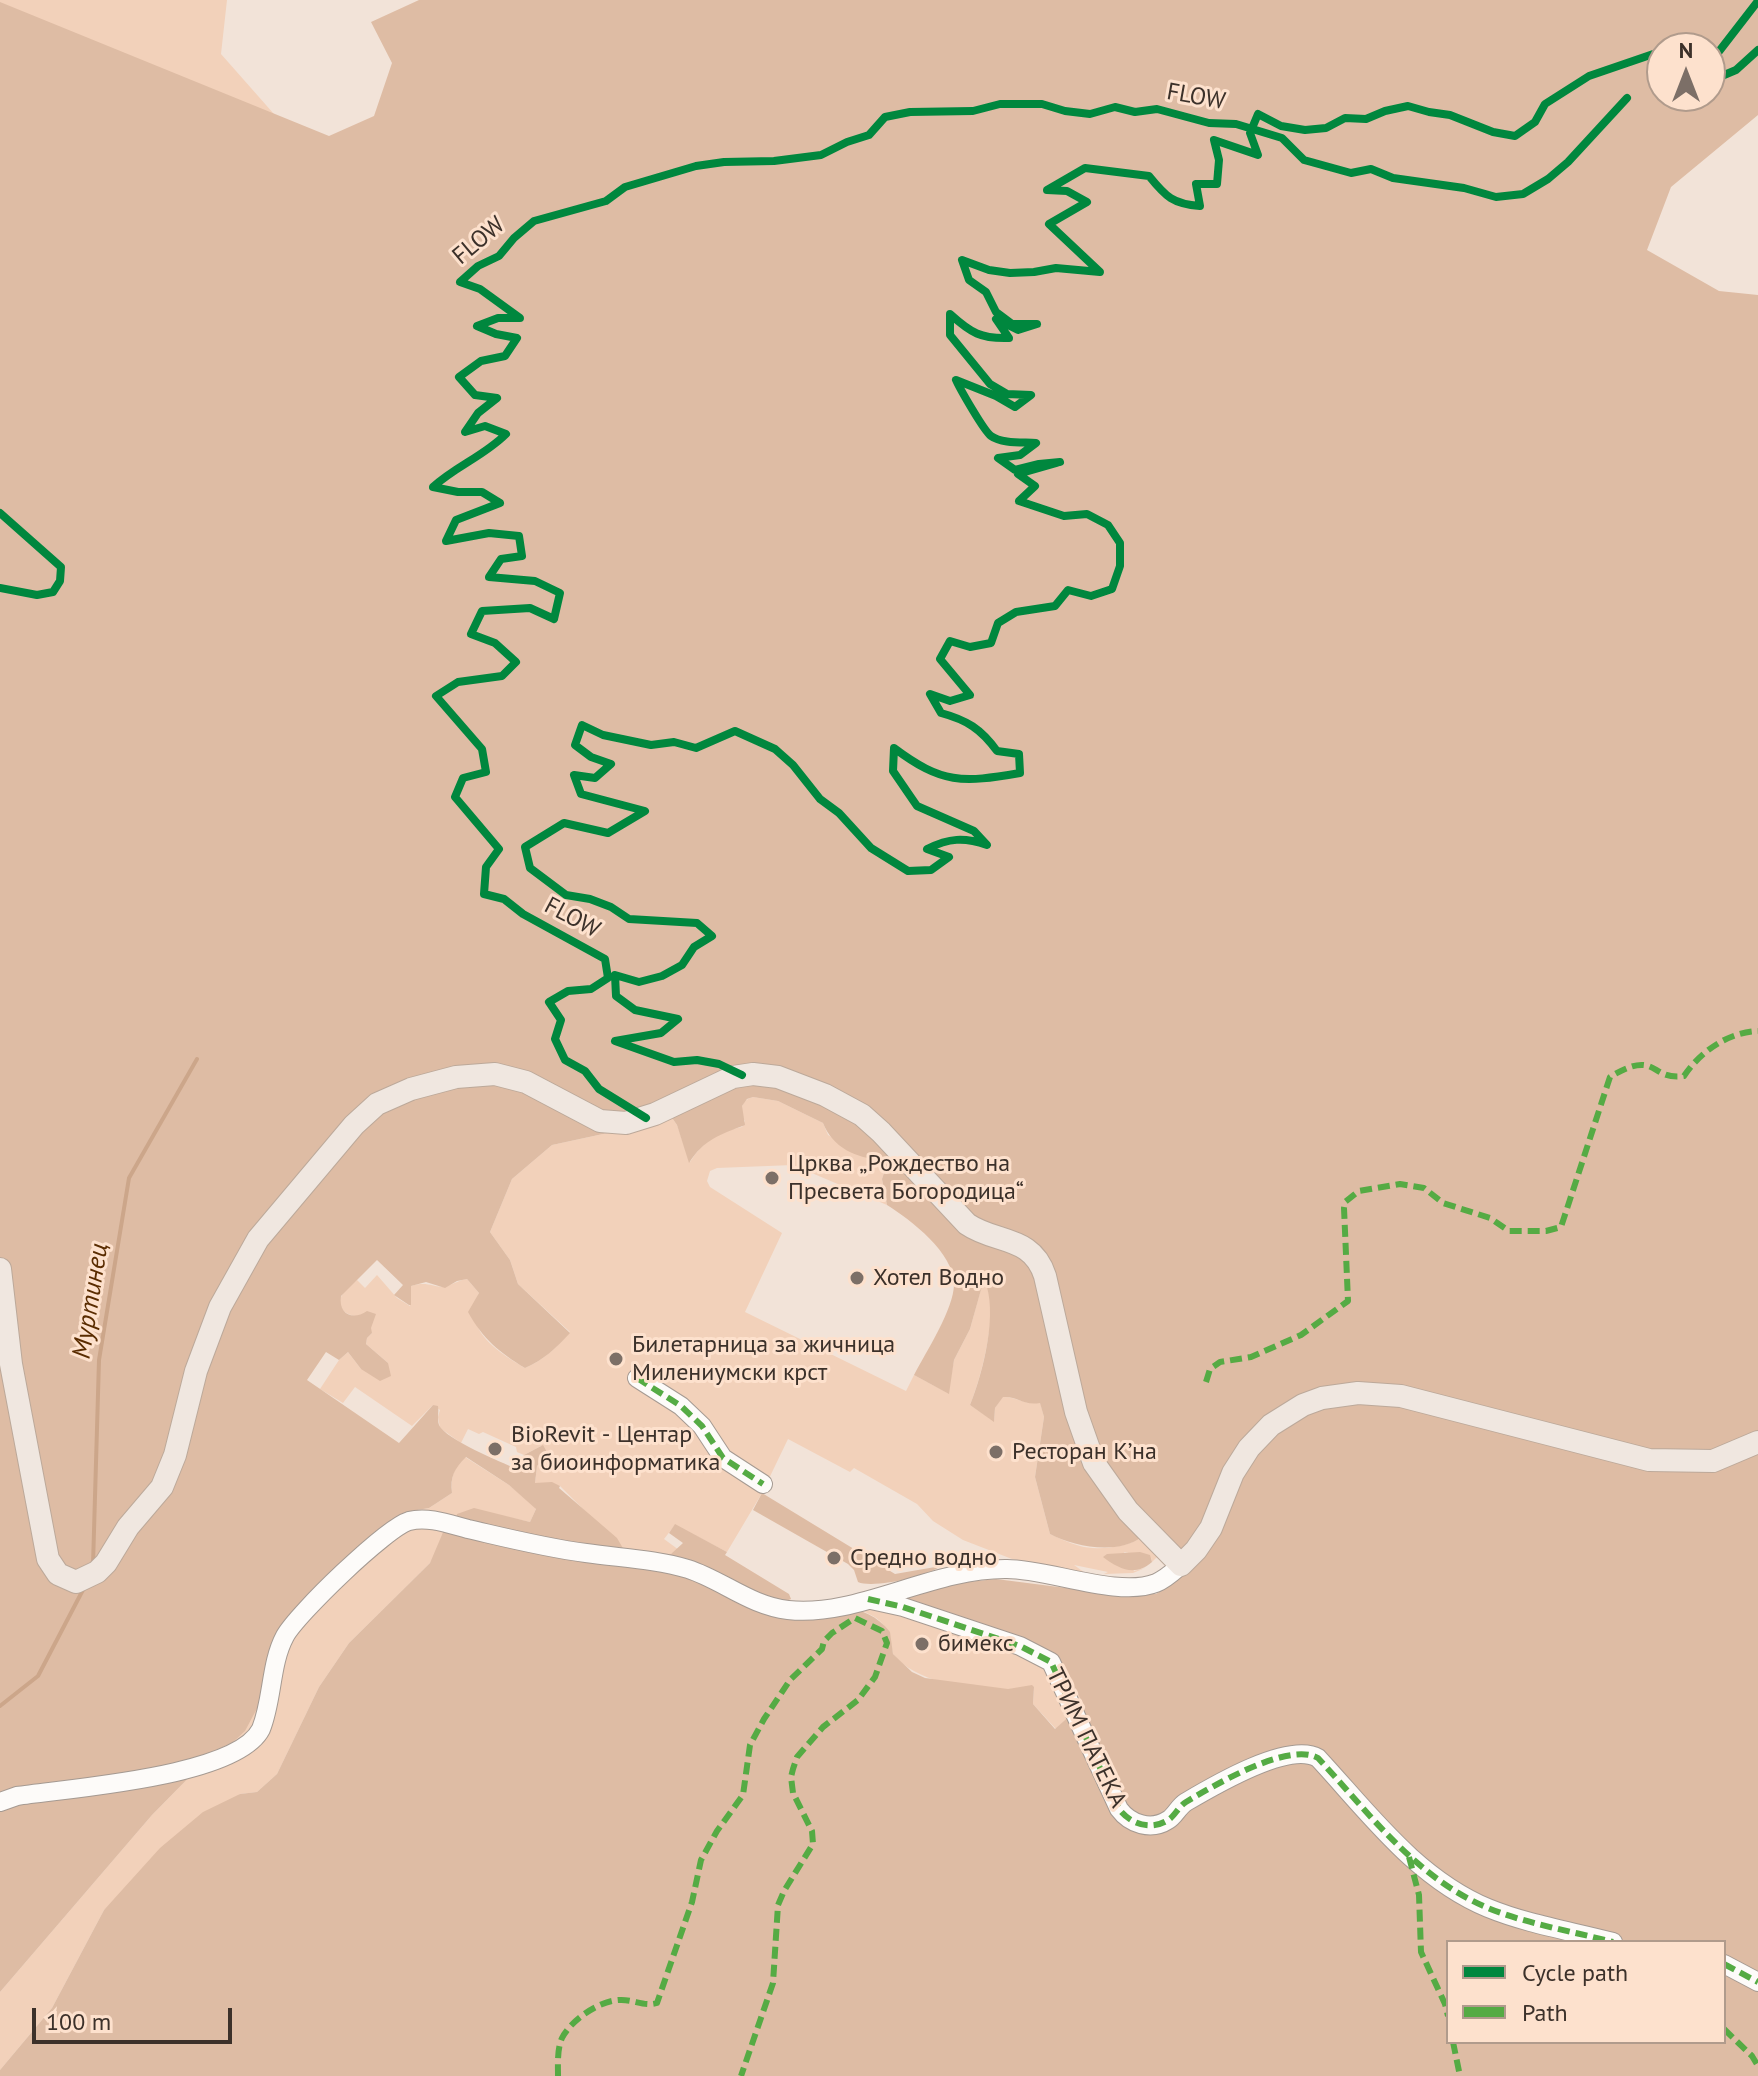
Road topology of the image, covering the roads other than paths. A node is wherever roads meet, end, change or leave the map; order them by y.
1 (0, 1269) edge
2 (637, 1378) dead end
3 (1758, 1442) edge
4 (763, 1484) dead end
5 (1181, 1565) junction
6 (868, 1599) junction
7 (0, 1802) edge
8 (1605, 1940) edge
9 (1726, 1965) edge
10 (1758, 1982) edge

1 - 5 main road
2 - 4 street
3 - 5 main road
5 - 6 street
6 - 7 street
6 - 8 street, ТРИМ ПАТЕКА
9 - 10 street

